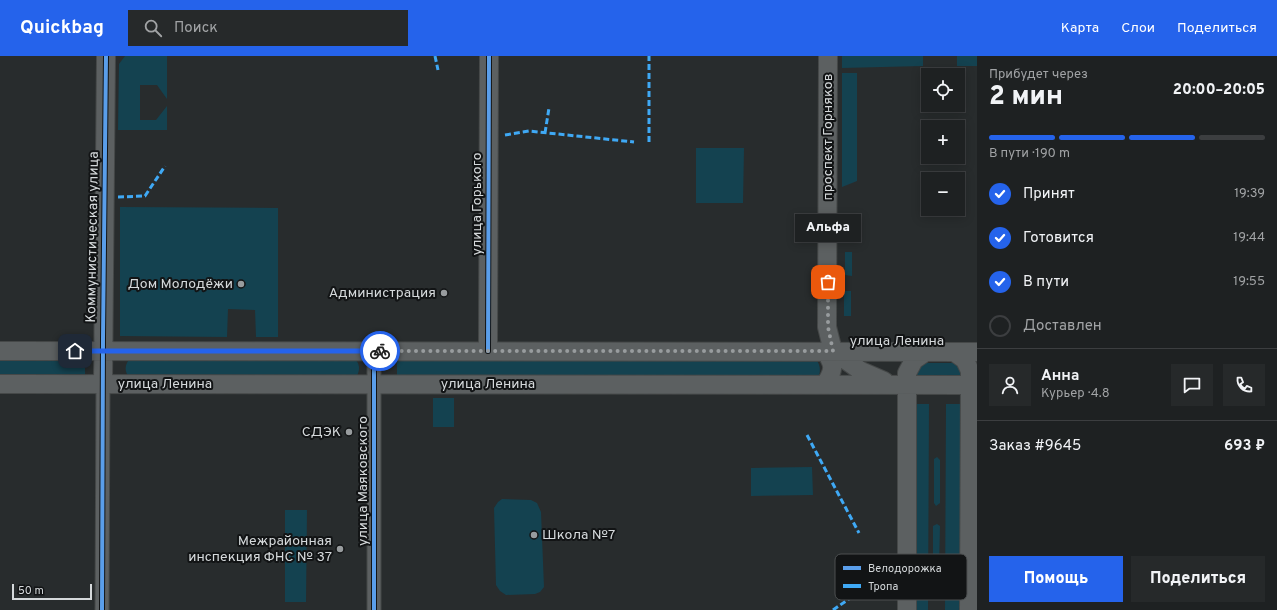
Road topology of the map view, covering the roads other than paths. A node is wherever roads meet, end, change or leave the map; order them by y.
1 (106, 56) edge
2 (489, 56) edge
3 (828, 56) edge
4 (0, 351) edge
5 (103, 351) junction
6 (374, 351) junction
7 (488, 351) junction
8 (829, 351) junction
9 (927, 352) junction
10 (954, 352) junction
11 (977, 352) edge
12 (0, 384) edge
13 (103, 384) junction
14 (374, 384) junction
15 (974, 384) edge
16 (825, 385) junction
17 (907, 385) junction
18 (907, 554) edge
19 (102, 610) edge
20 (374, 610) edge
21 (969, 610) edge

1 - 5 main road, Коммунистическая улица
2 - 7 main road, улица Горького
3 - 8 main road, проспект Горняков
4 - 5 main road, улица Ленина
5 - 6 main road, улица Ленина
5 - 13 main road, Коммунистическая улица
6 - 7 main road, улица Ленина
6 - 14 street, улица Маяковского
7 - 8 main road, улица Ленина
8 - 9 main road, улица Ленина
8 - 16 main road, проспект Горняков
8 - 17 main road
9 - 10 main road, улица Ленина
9 - 17 main road
10 - 11 main road, улица Ленина
10 - 15 main road
12 - 13 main road, улица Ленина
13 - 14 main road, улица Ленина
13 - 19 street, Коммунистическая улица
14 - 16 main road, улица Ленина
14 - 20 street, улица Маяковского
15 - 17 main road, улица Ленина
15 - 21 main road
16 - 17 main road, улица Ленина
17 - 18 main road

